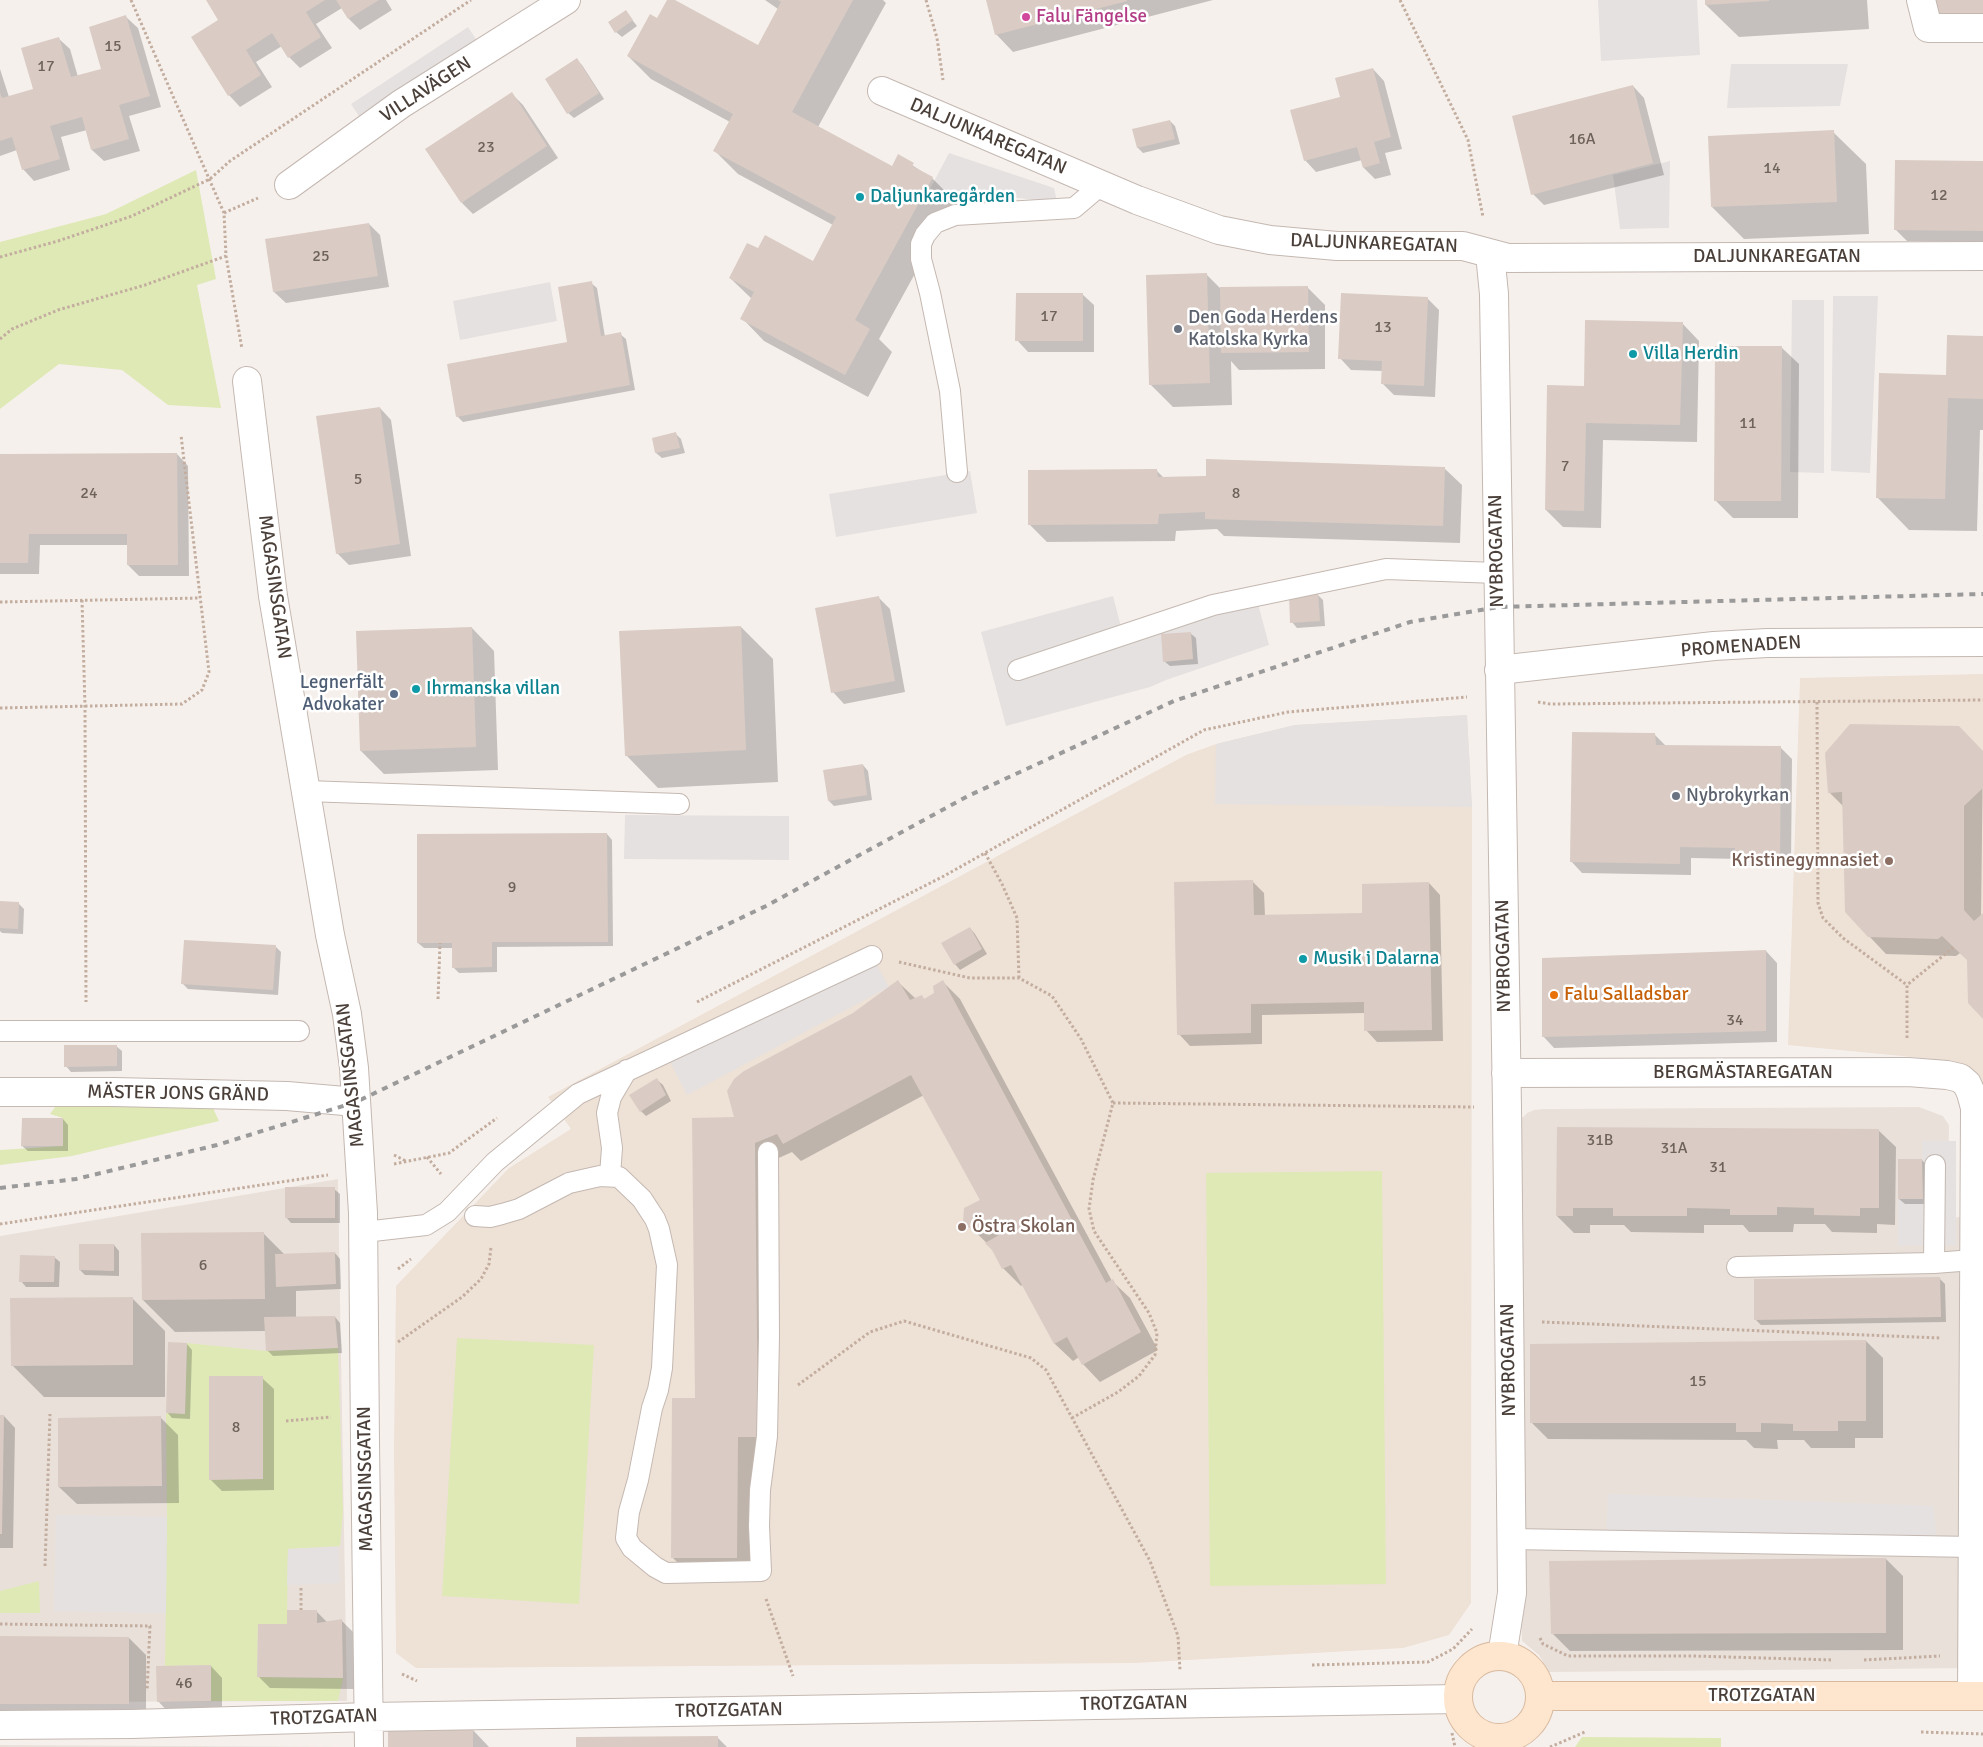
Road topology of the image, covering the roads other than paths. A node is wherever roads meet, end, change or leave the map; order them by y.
1 (566, 0) edge
2 (1921, 0) edge
3 (1983, 28) edge
4 (882, 91) dead end
5 (289, 185) dead end
6 (1101, 185) junction
7 (1490, 254) junction
8 (1983, 256) edge
9 (247, 381) road end
10 (957, 472) dead end
11 (1497, 573) junction
12 (1983, 642) edge
13 (1018, 670) dead end
14 (1499, 683) junction
15 (306, 791) junction
16 (679, 804) dead end
17 (872, 956) road end
18 (0, 1031) edge
19 (300, 1031) dead end
20 (627, 1070) junction
21 (1506, 1073) junction
22 (0, 1092) edge
23 (356, 1102) junction
24 (768, 1152) dead end
25 (1935, 1166) dead end
26 (610, 1175) junction
27 (475, 1216) road end
28 (364, 1232) junction
29 (1973, 1260) junction
30 (1934, 1263) junction
31 (1737, 1267) dead end
32 (1511, 1539) junction
33 (1973, 1547) junction
34 (1502, 1656) junction
35 (1540, 1696) junction
36 (1978, 1696) edge
37 (1458, 1699) junction
38 (370, 1717) junction
39 (0, 1724) edge
40 (1500, 1743) edge
41 (370, 1747) edge

1 - 5 street, VILLAVÄGEN
2 - 3 street
4 - 6 street, DALJUNKAREGATAN
6 - 7 street, DALJUNKAREGATAN
6 - 10 lane
7 - 8 street, DALJUNKAREGATAN
7 - 11 street, NYBROGATAN
9 - 15 street, MAGASINSGATAN
11 - 13 lane
11 - 14 street, NYBROGATAN
12 - 14 street, PROMENADEN
14 - 21 street, NYBROGATAN
15 - 16 lane
15 - 23 street, MAGASINSGATAN
17 - 20 lane
18 - 19 lane
20 - 26 lane
20 - 28 lane
21 - 29 street, BERGMÄSTAREGATAN
21 - 32 street, NYBROGATAN
22 - 23 street, MÄSTER JONS GRÄND
23 - 28 street, MAGASINSGATAN
24 - 26 lane
25 - 30 lane
26 - 27 lane
28 - 38 street, MAGASINSGATAN
29 - 30 lane
29 - 33 street
30 - 31 lane
32 - 33 lane
32 - 34 street, NYBROGATAN
33 - 36 street
34 - 35 street
34 - 37 street
35 - 36 street, TROTZGATAN
35 - 40 street
37 - 38 street, TROTZGATAN
37 - 40 street
38 - 39 street, TROTZGATAN
38 - 41 street, MAGASINSGATAN

